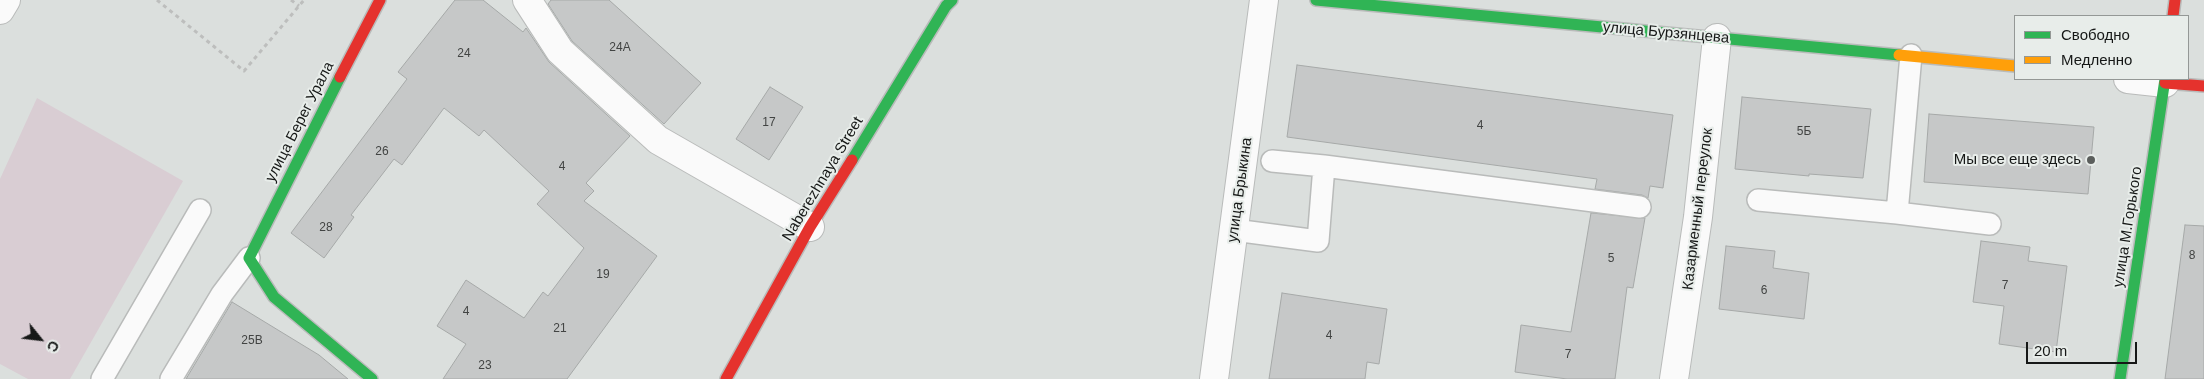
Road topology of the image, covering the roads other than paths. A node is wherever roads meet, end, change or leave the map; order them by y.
1 (6, 0) edge
2 (380, 0) edge
3 (527, 0) edge
4 (952, 0) edge
5 (1264, 0) edge
6 (1316, 0) edge
7 (2175, 0) edge
8 (0, 10) edge
9 (2173, 15) edge
10 (1717, 38) junction
11 (1911, 55) junction
12 (2014, 66) edge
13 (2146, 80) edge
14 (2165, 81) edge
15 (2204, 86) edge
16 (1272, 162) dead end
17 (1324, 166) junction
18 (1758, 200) dead end
19 (1640, 207) dead end
20 (200, 210) dead end
21 (1897, 213) junction
22 (1990, 224) dead end
23 (810, 227) junction
24 (1234, 230) junction
25 (249, 258) junction
26 (102, 379) edge
27 (171, 379) edge
28 (372, 379) edge
29 (726, 379) edge
30 (1214, 379) edge
31 (1674, 379) edge
32 (2120, 379) edge

1 - 8 street
2 - 25 street, улица Берег Урала
3 - 23 street
4 - 23 street, Naberezhnaya Street
5 - 24 street, улица Брыкина
6 - 10 street, улица Бурзянцева
7 - 9 street
10 - 11 street, улица Бурзянцева
10 - 31 street, Казарменный переулок
11 - 12 street, улица Бурзянцева
11 - 21 lane
13 - 14 street
14 - 15 street
14 - 32 street, улица М.Горького
16 - 17 lane
17 - 19 lane
17 - 24 lane
18 - 21 lane
20 - 26 lane
21 - 22 lane
23 - 29 street, Naberezhnaya Street
24 - 30 street, улица Брыкина
25 - 27 lane
25 - 28 street

